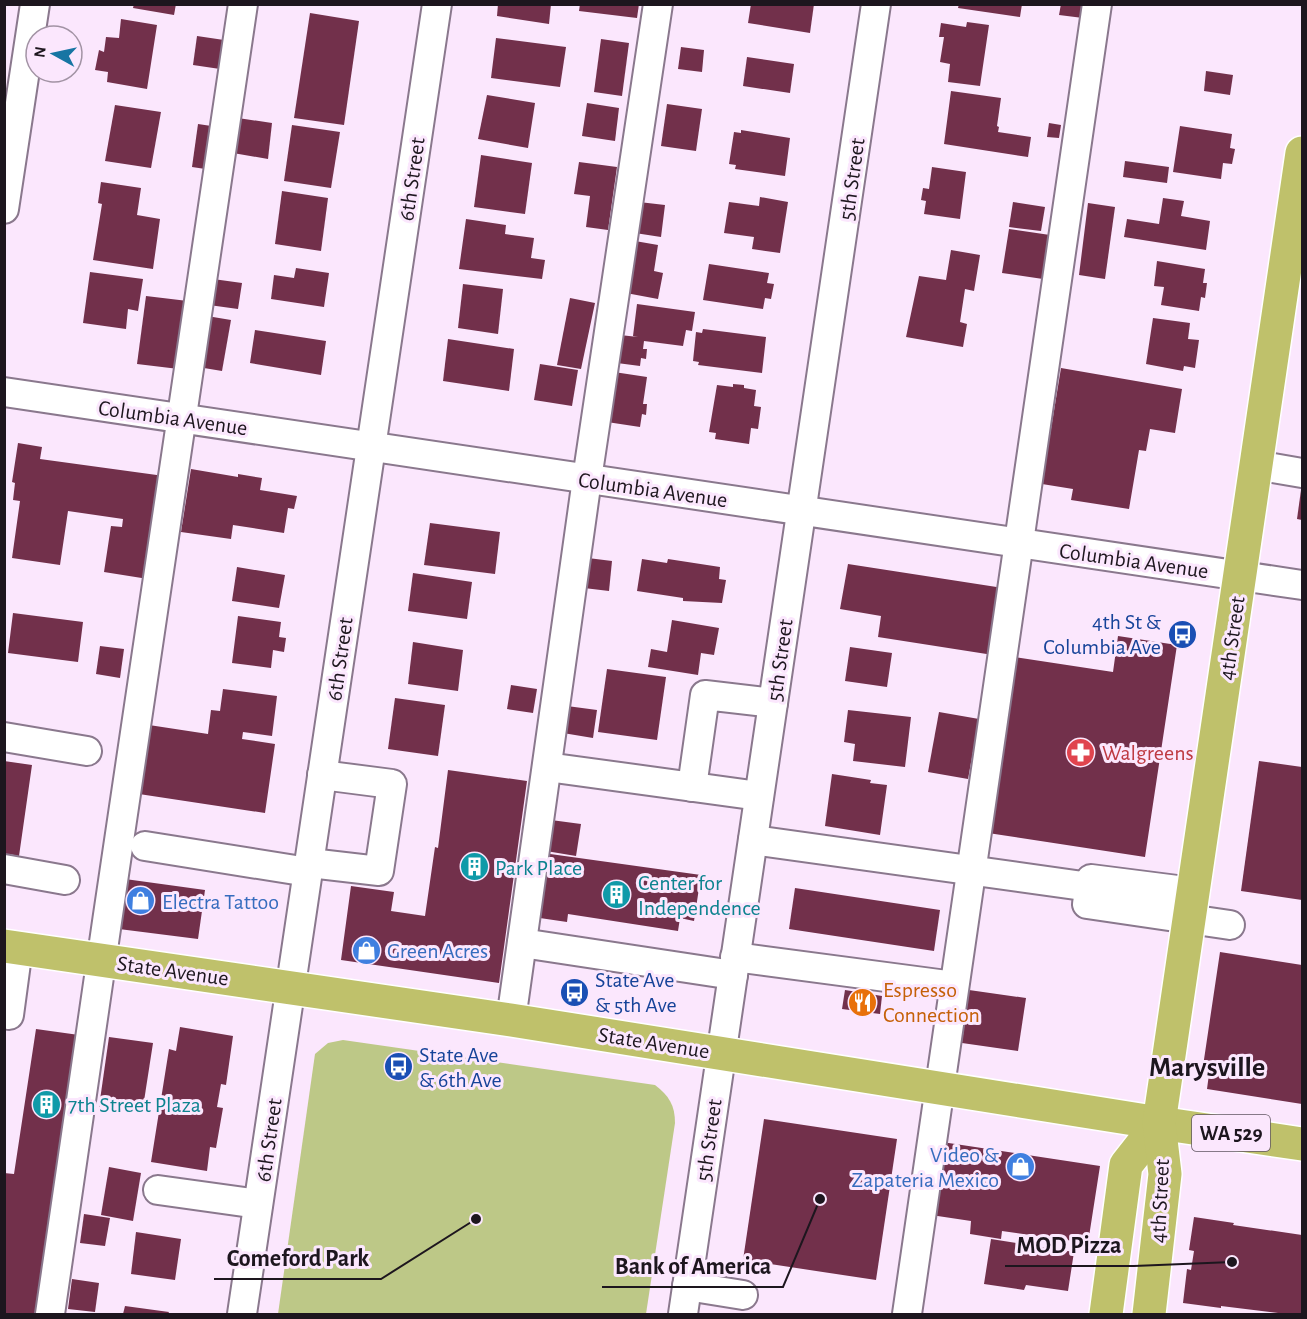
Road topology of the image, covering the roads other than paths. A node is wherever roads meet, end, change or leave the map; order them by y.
1 (35, 4) edge
2 (243, 4) edge
3 (437, 4) edge
4 (658, 4) edge
5 (876, 4) edge
6 (1097, 4) edge
7 (1302, 153) edge
8 (4, 209) edge
9 (1293, 286) edge
10 (4, 392) edge
11 (184, 419) junction
12 (371, 447) junction
13 (1257, 465) junction
14 (1302, 473) edge
15 (587, 479) junction
16 (801, 511) junction
17 (1019, 543) junction
18 (1240, 576) junction
19 (1302, 585) edge
20 (773, 703) junction
21 (4, 737) edge
22 (87, 751) dead end
23 (547, 767) junction
24 (322, 775) junction
25 (692, 787) junction
26 (759, 796) junction
27 (753, 840) junction
28 (145, 846) dead end
29 (309, 867) junction
30 (4, 869) edge
31 (971, 870) junction
32 (65, 880) dead end
33 (1191, 906) junction
34 (1230, 925) dead end
35 (522, 943) junction
36 (11, 947) edge
37 (100, 959) junction
38 (734, 966) junction
39 (291, 986) junction
40 (954, 986) junction
41 (9, 1015) dead end
42 (511, 1020) junction
43 (721, 1052) junction
44 (939, 1087) junction
45 (1159, 1123) junction
46 (1302, 1144) edge
47 (158, 1190) dead end
48 (258, 1204) junction
49 (687, 1286) junction
50 (743, 1295) dead end
51 (50, 1314) edge
52 (242, 1314) edge
53 (682, 1314) edge
54 (907, 1314) edge
55 (1106, 1314) edge
56 (1149, 1314) edge

1 - 8 street
2 - 11 street
3 - 12 street, 6th Street
4 - 15 street
5 - 16 street, 5th Street
6 - 17 street
7 - 9 main road, 4th Street
9 - 13 main road, 4th Street
10 - 11 street, Columbia Avenue
11 - 12 street, Columbia Avenue
11 - 37 street
12 - 15 street, Columbia Avenue
12 - 24 street, 6th Street
13 - 14 street
13 - 18 main road, 4th Street
15 - 16 street, Columbia Avenue
15 - 23 street
16 - 17 street, Columbia Avenue
16 - 20 street, 5th Street
17 - 18 street, Columbia Avenue
17 - 31 street
18 - 19 street, Columbia Avenue
18 - 33 main road, 4th Street
20 - 25 street
20 - 26 street, 5th Street
21 - 22 street
23 - 25 street
23 - 35 street
24 - 29 street, 6th Street
24 - 29 street
25 - 26 street
26 - 27 street, 5th Street
27 - 31 street
27 - 38 street, 5th Street
28 - 29 street
29 - 39 street, 6th Street
30 - 32 street
31 - 33 street
31 - 40 street
33 - 34 street
33 - 45 main road, 4th Street
35 - 38 street
35 - 42 street
36 - 37 main road, State Avenue
36 - 41 street
37 - 39 main road, State Avenue
37 - 51 street
38 - 40 street
38 - 43 street, 5th Street
39 - 42 main road, State Avenue
39 - 48 street, 6th Street
40 - 44 street
42 - 43 main road, State Avenue
43 - 44 main road, State Avenue
43 - 49 street, 5th Street
44 - 45 main road, State Avenue
44 - 54 street
45 - 46 main road, State Avenue / WA 529
45 - 55 main road, 4th Street
45 - 56 main road, 4th Street
47 - 48 street
48 - 52 street, 6th Street
49 - 50 street
49 - 53 street, 5th Street

